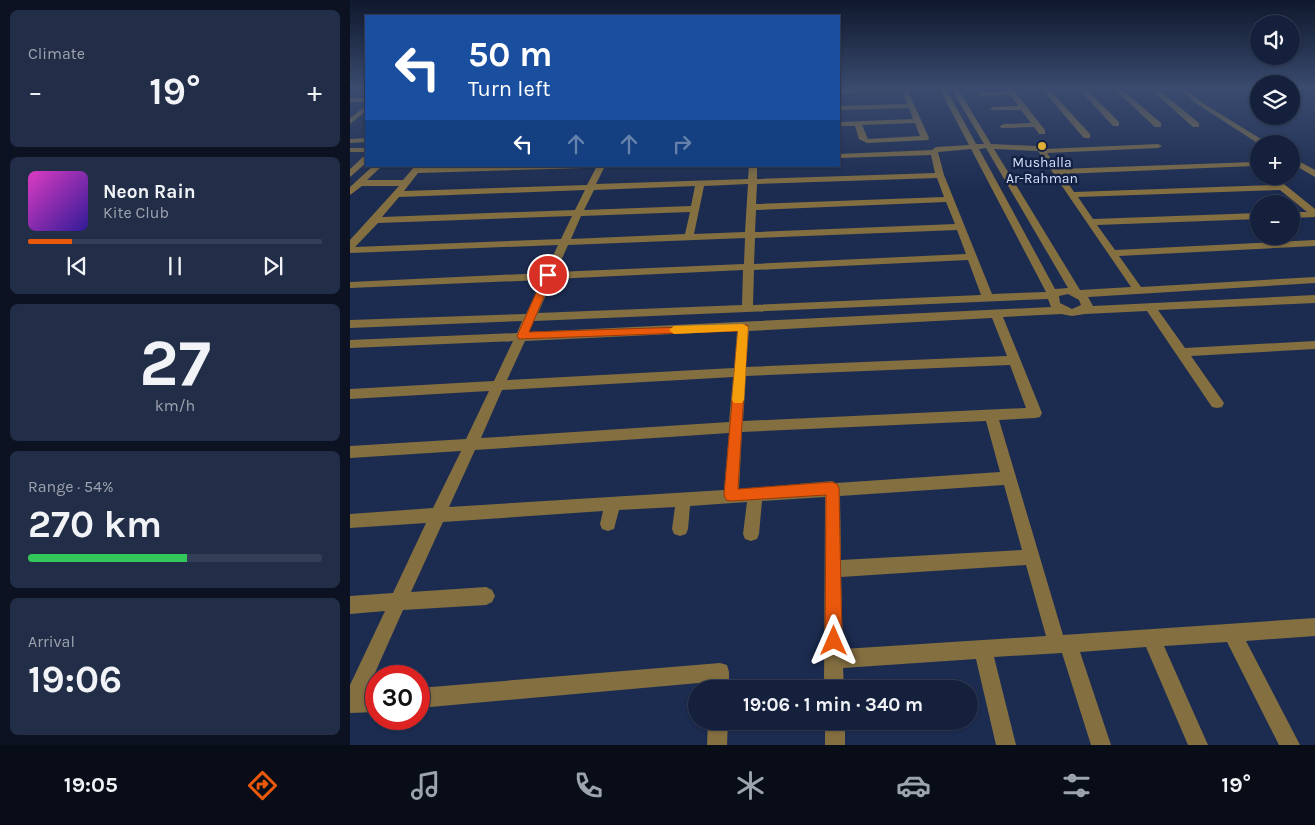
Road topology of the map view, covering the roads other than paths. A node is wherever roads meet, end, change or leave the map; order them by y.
1 (918, 121) edge
2 (903, 122) edge
3 (959, 122) edge
4 (974, 122) edge
5 (1034, 122) edge
6 (1074, 122) edge
7 (1114, 122) edge
8 (1154, 122) edge
9 (1192, 122) edge
10 (1227, 122) edge
11 (840, 124) edge
12 (858, 124) junction
13 (1116, 124) dead end
14 (1036, 125) junction
15 (1158, 125) dead end
16 (1196, 125) dead end
17 (1004, 126) dead end
18 (1042, 132) dead end
19 (1250, 135) edge
20 (1087, 136) dead end
21 (365, 140) edge
22 (350, 141) edge
23 (985, 141) junction
24 (971, 142) junction
25 (1158, 146) dead end
26 (350, 150) edge
27 (365, 150) edge
28 (1044, 151) junction
29 (934, 152) junction
30 (840, 156) edge
31 (365, 160) edge
32 (1250, 164) edge
33 (1300, 165) edge
34 (529, 167) edge
35 (601, 167) edge
36 (753, 167) edge
37 (375, 169) edge
38 (418, 169) edge
39 (1055, 172) junction
40 (350, 173) edge
41 (1315, 174) edge
42 (940, 175) junction
43 (406, 182) junction
44 (752, 182) junction
45 (360, 183) junction
46 (700, 184) junction
47 (1280, 185) edge
48 (1282, 187) junction
49 (590, 189) junction
50 (350, 192) edge
51 (396, 194) junction
52 (1072, 195) junction
53 (949, 199) junction
54 (751, 207) junction
55 (695, 209) junction
56 (578, 213) junction
57 (1315, 214) edge
58 (1300, 215) edge
59 (1250, 216) edge
60 (375, 220) junction
61 (1090, 222) junction
62 (960, 227) junction
63 (1040, 228) junction
64 (1018, 229) junction
65 (749, 235) junction
66 (689, 237) junction
67 (566, 242) junction
68 (1315, 243) edge
69 (350, 248) edge
70 (1112, 253) junction
71 (972, 257) junction
72 (748, 267) junction
73 (548, 275) junction
74 (1315, 280) edge
75 (350, 284) edge
76 (1138, 290) junction
77 (1077, 294) junction
78 (1053, 295) junction
79 (988, 298) junction
80 (966, 299) junction
81 (1315, 299) edge
82 (1150, 306) junction
83 (747, 310) junction
84 (1062, 310) junction
85 (1085, 310) junction
86 (996, 313) junction
87 (972, 314) junction
88 (531, 316) junction
89 (350, 324) edge
90 (743, 327) junction
91 (522, 336) junction
92 (350, 344) edge
93 (1315, 345) edge
94 (1182, 352) junction
95 (1014, 360) junction
96 (740, 372) junction
97 (497, 387) junction
98 (350, 394) edge
99 (1217, 402) dead end
100 (992, 414) junction
101 (736, 427) junction
102 (470, 445) junction
103 (350, 452) edge
104 (1010, 478) junction
105 (832, 488) junction
106 (755, 494) junction
107 (731, 495) junction
108 (683, 498) junction
109 (613, 503) junction
110 (438, 515) junction
111 (350, 521) edge
112 (608, 524) dead end
113 (680, 529) dead end
114 (751, 534) dead end
115 (1032, 557) junction
116 (833, 569) junction
117 (486, 596) dead end
118 (399, 602) junction
119 (350, 606) edge
120 (1314, 628) edge
121 (1232, 632) junction
122 (1151, 638) junction
123 (1063, 644) junction
124 (983, 649) junction
125 (834, 659) junction
126 (720, 680) edge
127 (834, 680) edge
128 (430, 697) edge
129 (365, 703) edge
130 (350, 705) edge
131 (718, 730) edge
132 (834, 730) edge
133 (717, 745) edge
134 (835, 745) edge
135 (1006, 745) edge
136 (1101, 745) edge
137 (1198, 745) edge
138 (1290, 745) edge

1 - 12 street
2 - 12 street
3 - 24 street
4 - 23 street
5 - 14 street
6 - 20 street
7 - 13 street
8 - 15 street
9 - 16 street
10 - 19 street
11 - 12 street
14 - 17 street
14 - 18 street
21 - 22 street
23 - 24 street
23 - 28 street
23 - 63 street
24 - 29 street
24 - 64 street
25 - 28 street
26 - 27 street
28 - 39 street
29 - 30 street
29 - 42 street
31 - 40 street
32 - 39 street
33 - 41 street
34 - 38 street
35 - 49 street
36 - 44 street
37 - 40 street
37 - 45 street
38 - 43 street
39 - 52 street
42 - 44 street
42 - 53 street
43 - 45 street
43 - 51 street
44 - 46 street
44 - 54 street
45 - 50 street
46 - 49 street
46 - 55 street
47 - 48 street
48 - 52 street
48 - 57 street
49 - 51 street
49 - 56 street
51 - 60 street
52 - 61 street
53 - 54 street
53 - 62 street
54 - 65 street
55 - 56 street
55 - 66 street
56 - 60 street
56 - 67 street
57 - 58 street
59 - 61 street
60 - 69 street
61 - 70 street
62 - 65 street
62 - 71 street
63 - 64 street
63 - 77 street
64 - 78 street
65 - 66 street
65 - 72 street
66 - 67 street
67 - 69 street
67 - 73 street
68 - 70 street
70 - 76 street
71 - 72 street
71 - 79 street
72 - 73 street
72 - 83 street
73 - 75 street
73 - 88 street
74 - 76 street
76 - 77 street
77 - 78 street
77 - 85 street
78 - 79 street
78 - 84 street
79 - 80 street
80 - 83 street
80 - 87 street
81 - 82 street
82 - 85 street
82 - 94 street
83 - 88 street
84 - 85 street
84 - 86 street
86 - 87 street
86 - 95 street
87 - 90 street
88 - 89 street
88 - 91 street
90 - 91 street
90 - 96 street
91 - 92 street
91 - 97 street
93 - 94 street
94 - 99 street
95 - 96 street
95 - 100 street
96 - 97 street
96 - 101 street
97 - 98 street
97 - 102 street
100 - 101 street
100 - 104 street
101 - 102 street
101 - 107 street
102 - 103 street
102 - 110 street
104 - 105 street
104 - 115 street
105 - 106 street
105 - 116 street
106 - 107 street
106 - 114 street
107 - 108 street
108 - 109 street
108 - 113 street
109 - 110 street
109 - 112 street
110 - 111 street
110 - 118 street
115 - 116 street
115 - 123 street
116 - 125 street
117 - 118 street
118 - 119 street
118 - 130 street
120 - 121 street
121 - 122 street
121 - 138 street
122 - 123 street
122 - 137 street
123 - 124 street
123 - 136 street
124 - 125 street
124 - 135 street
125 - 127 street
126 - 128 street
129 - 130 street
131 - 133 street
132 - 134 street

